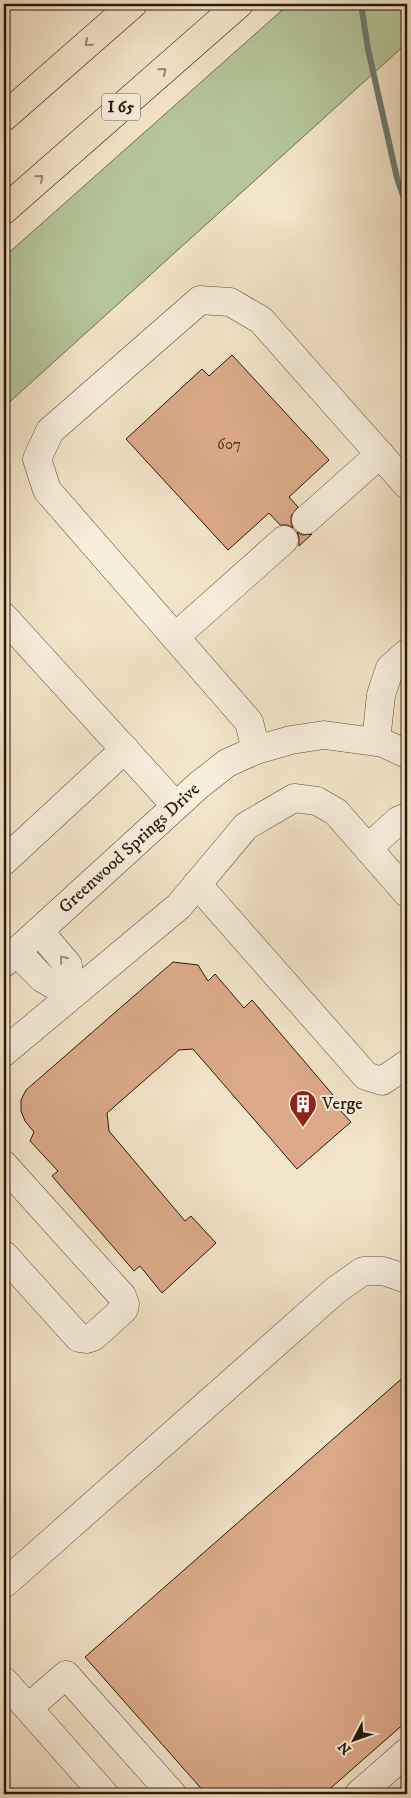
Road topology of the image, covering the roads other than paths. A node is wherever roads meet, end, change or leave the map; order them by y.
1 (133, 4) edge
2 (239, 4) edge
3 (4, 117) edge
4 (4, 210) edge
5 (380, 454) junction
6 (407, 485) edge
7 (306, 520) dead end
8 (284, 540) dead end
9 (4, 617) edge
10 (175, 637) junction
11 (407, 653) edge
12 (376, 741) junction
13 (124, 749) junction
14 (256, 750) junction
15 (407, 754) edge
16 (176, 806) junction
17 (407, 817) edge
18 (368, 848) junction
19 (4, 861) edge
20 (197, 884) junction
21 (407, 894) edge
22 (39, 931) junction
23 (10, 957) edge
24 (71, 995) junction
25 (4, 1052) edge
26 (407, 1064) edge
27 (4, 1166) edge
28 (4, 1255) edge
29 (407, 1278) edge
30 (4, 1584) edge
31 (4, 1681) edge
32 (28, 1708) junction
33 (407, 1752) edge
34 (104, 1794) edge
35 (172, 1794) edge
36 (359, 1794) edge

1 -> 3 highway
4 -> 2 highway, I 65
5 - 6 street
5 - 7 street
5 - 10 street
8 - 10 street
9 - 13 street
10 - 14 street
11 - 12 street
12 - 14 street, Greenwood Springs Drive
12 - 15 street, Greenwood Springs Drive
13 - 16 street
13 - 19 street
14 - 16 street, Greenwood Springs Drive
16 - 22 street, Greenwood Springs Drive
17 - 18 street
18 - 20 street
18 - 21 street
20 - 24 street
20 - 26 street
22 - 23 street, Greenwood Springs Drive
24 -> 22 street
23 - 24 street
24 - 25 street
27 - 28 street
29 - 30 street
31 - 32 street
32 - 34 street
32 - 35 street
33 - 36 street

